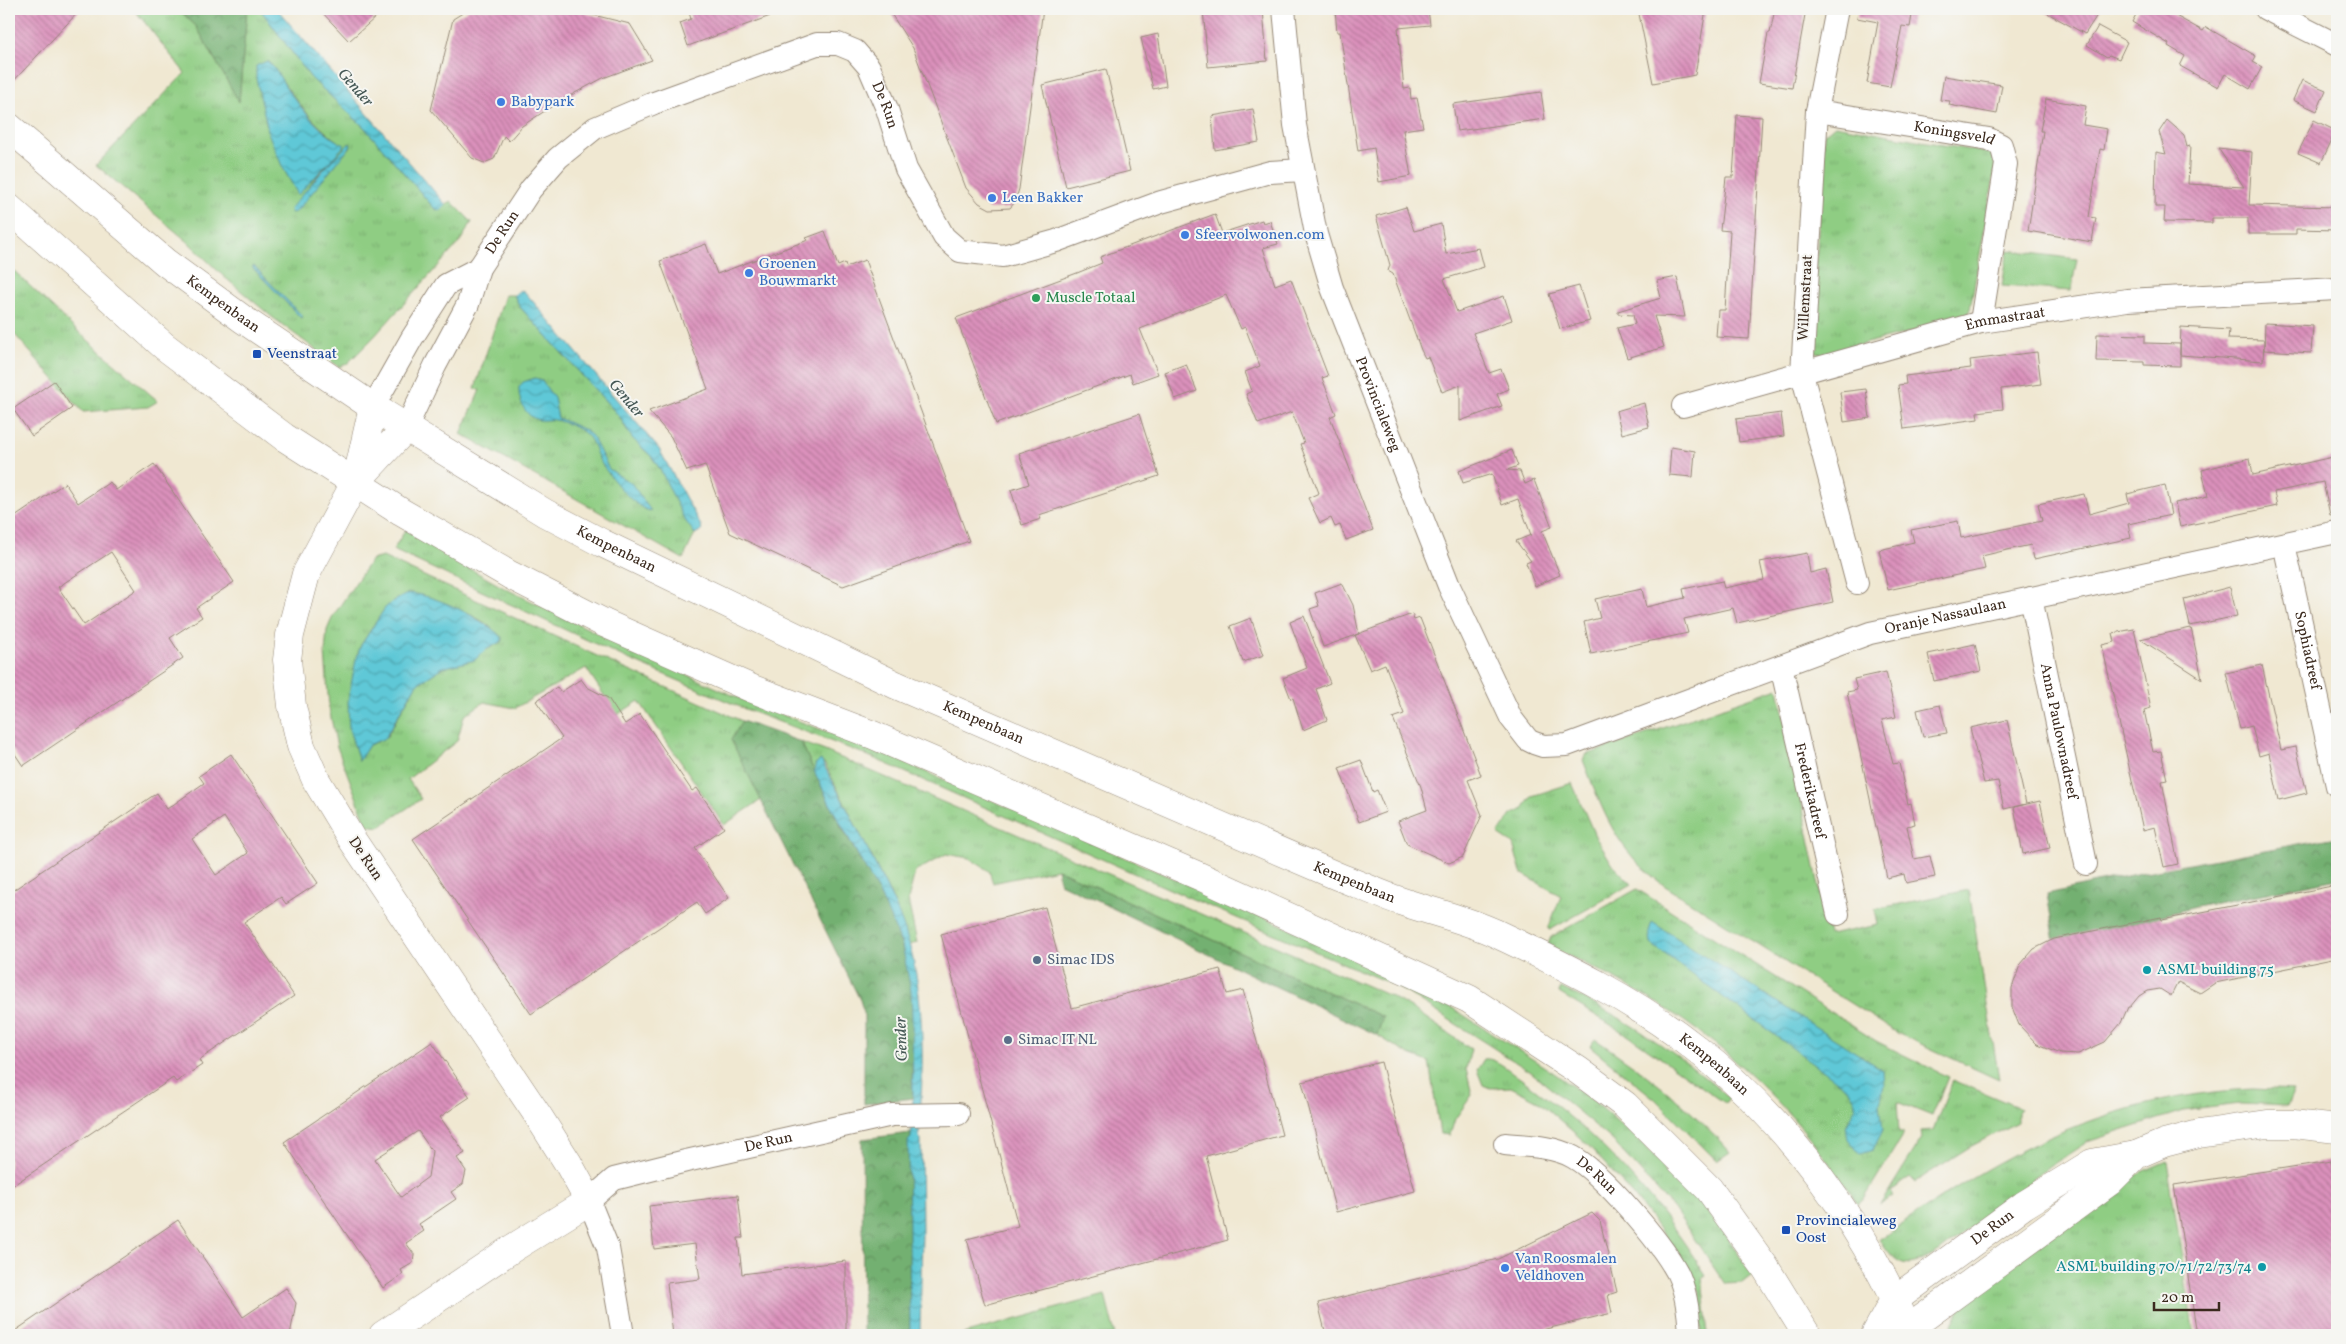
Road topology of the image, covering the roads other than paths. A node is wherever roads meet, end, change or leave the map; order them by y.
1 (1284, 9) edge
2 (1837, 9) edge
3 (2266, 9) edge
4 (2337, 45) edge
5 (1817, 111) junction
6 (9, 128) edge
7 (1303, 170) junction
8 (9, 208) edge
9 (479, 268) junction
10 (2337, 289) edge
11 (1981, 322) junction
12 (1802, 374) junction
13 (1683, 406) dead end
14 (373, 407) junction
15 (406, 428) junction
16 (355, 484) junction
17 (2337, 532) edge
18 (2284, 544) junction
19 (1857, 583) dead end
20 (2031, 598) junction
21 (1781, 666) junction
22 (1566, 745) joint
23 (2337, 786) edge
24 (2086, 864) dead end
25 (1838, 914) dead end
26 (958, 1114) dead end
27 (2337, 1128) edge
28 (1506, 1144) dead end
29 (2136, 1155) junction
30 (589, 1201) junction
31 (1894, 1300) junction
32 (1804, 1328) edge
33 (1903, 1333) edge
34 (384, 1335) edge
35 (624, 1335) edge
36 (1690, 1335) edge
37 (1875, 1335) edge

1 - 7 street, Provincialeweg
2 - 5 street, Willemstraat
3 - 4 street
5 - 11 street, Koningsveld
5 - 12 street, Willemstraat
6 - 14 main road, Kempenbaan
7 - 9 street, De Run
7 - 22 street, Provincialeweg
8 - 16 main road
9 - 14 street, De Run
9 - 15 street, De Run
10 - 11 street, Emmastraat
11 - 12 street, Emmastraat
12 - 13 street, Emmastraat
12 - 19 street, Willemstraat
14 - 15 main road, Kempenbaan
14 - 16 main road, De Run
15 - 16 main road, De Run
15 - 31 main road, Kempenbaan
16 - 30 main road, De Run
16 - 32 main road
17 - 18 street, Oranje Nassaulaan
18 - 20 street, Oranje Nassaulaan
18 - 23 street, Sophiadreef
20 - 21 street, Oranje Nassaulaan
20 - 24 street, Anna Paulownadreef
21 - 22 street, Oranje Nassaulaan
21 - 25 street, Frederikadreef
26 - 30 street, De Run
27 - 29 main road, De Run
28 - 36 street, De Run
29 - 31 main road, De Run
29 - 33 main road, De Run
30 - 34 main road, De Run
30 - 35 street, De Run
31 - 33 main road, Kempenbaan
31 - 37 main road, De Run

